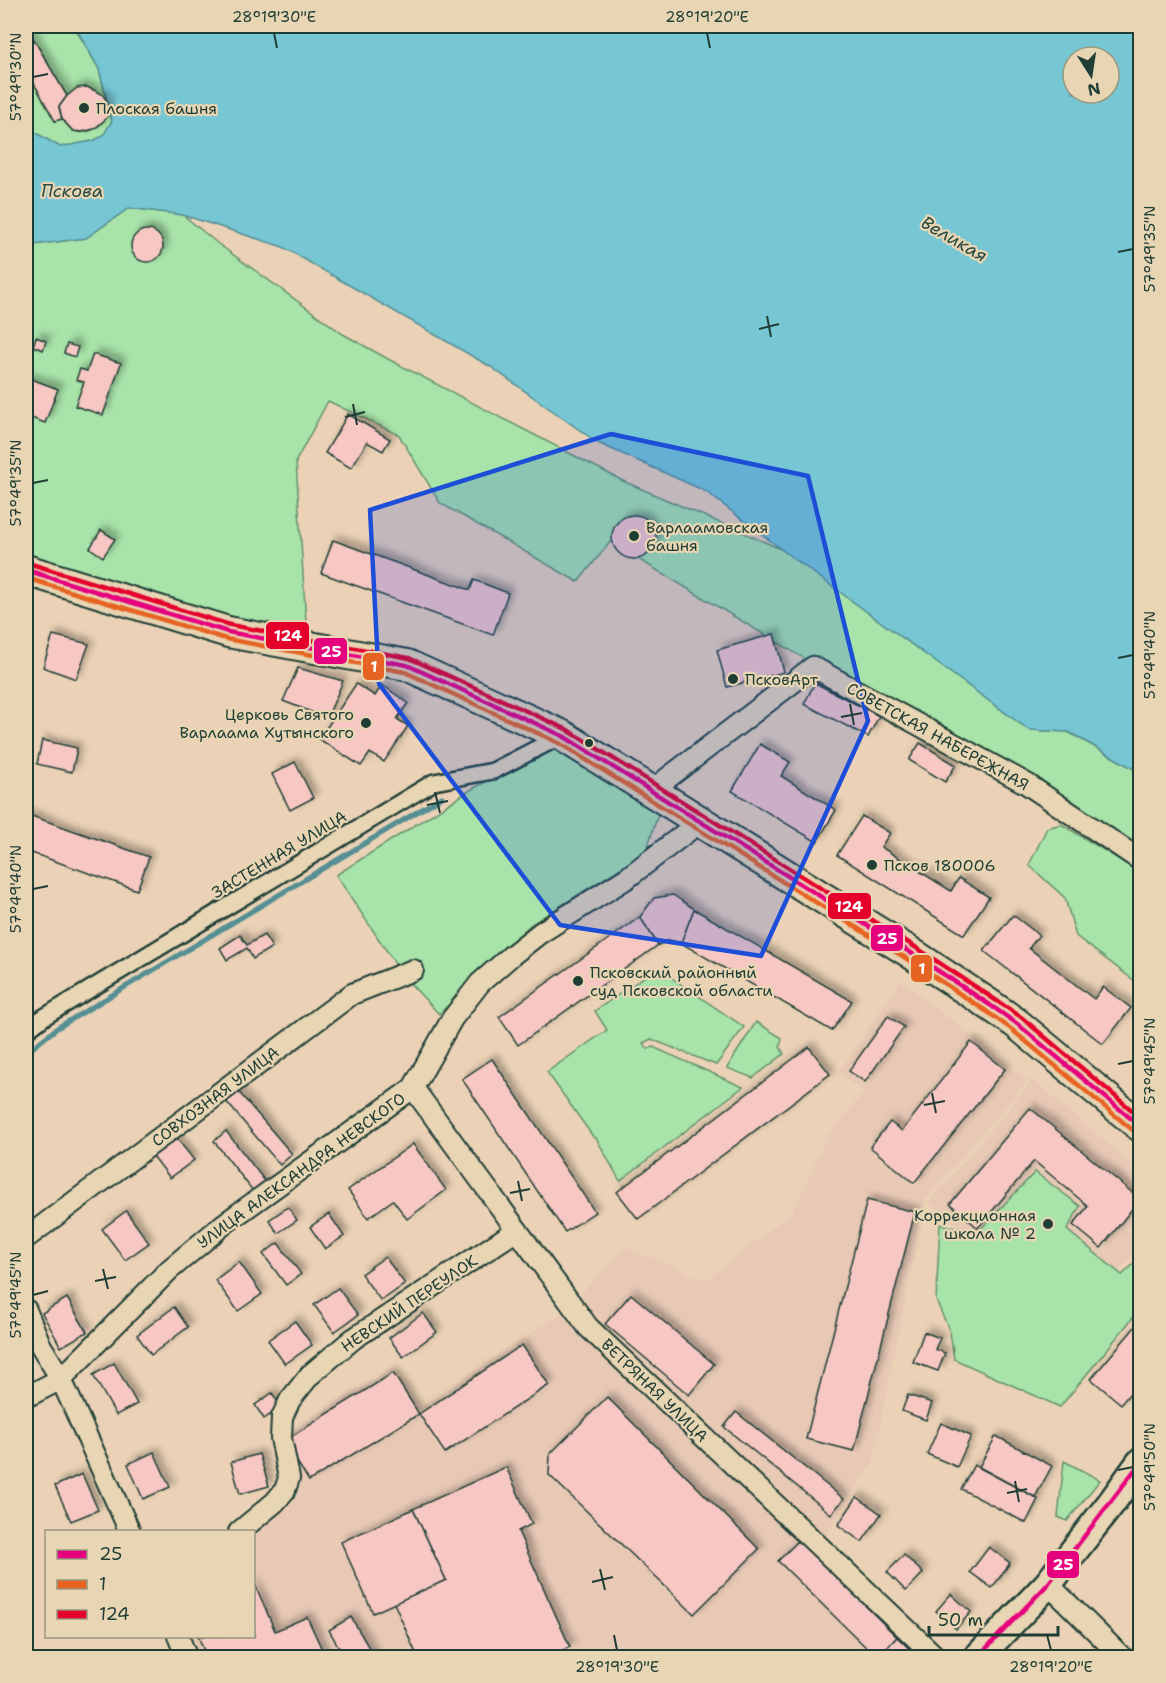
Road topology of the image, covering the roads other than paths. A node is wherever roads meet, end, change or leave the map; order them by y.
1 (26, 570) edge
2 (563, 736) junction
3 (652, 790) junction
4 (702, 821) junction
5 (1140, 860) edge
6 (413, 970) dead end
7 (26, 1031) edge
8 (413, 1088) junction
9 (1140, 1126) edge
10 (517, 1230) junction
11 (26, 1238) edge
12 (26, 1310) edge
13 (61, 1379) junction
14 (26, 1397) edge
15 (1140, 1463) edge
16 (129, 1530) edge
17 (241, 1530) edge
18 (1048, 1584) junction
19 (179, 1638) edge
20 (187, 1658) edge
21 (937, 1658) edge
22 (977, 1658) edge
23 (1123, 1658) edge

1 - 2 main road
2 - 3 main road
2 - 7 street, ЗАСТЕННАЯ УЛИЦА
3 - 4 main road
3 - 5 street, СОВЕТСКАЯ НАБЕРЕЖНАЯ
4 - 8 street, УЛИЦА АЛЕКСАНДРА НЕВСКОГО
4 - 9 main road
6 - 11 street, СОВХОЗНАЯ УЛИЦА
8 - 10 street, ВЕТРЯНАЯ УЛИЦА
8 - 13 street, УЛИЦА АЛЕКСАНДРА НЕВСКОГО
10 - 17 street, НЕВСКИЙ ПЕРЕУЛОК
10 - 21 street, ВЕТРЯНАЯ УЛИЦА
12 - 13 street
13 - 14 street, УЛИЦА АЛЕКСАНДРА НЕВСКОГО
13 - 16 street
15 - 18 main road
18 - 22 main road
18 - 23 street
19 - 20 street

